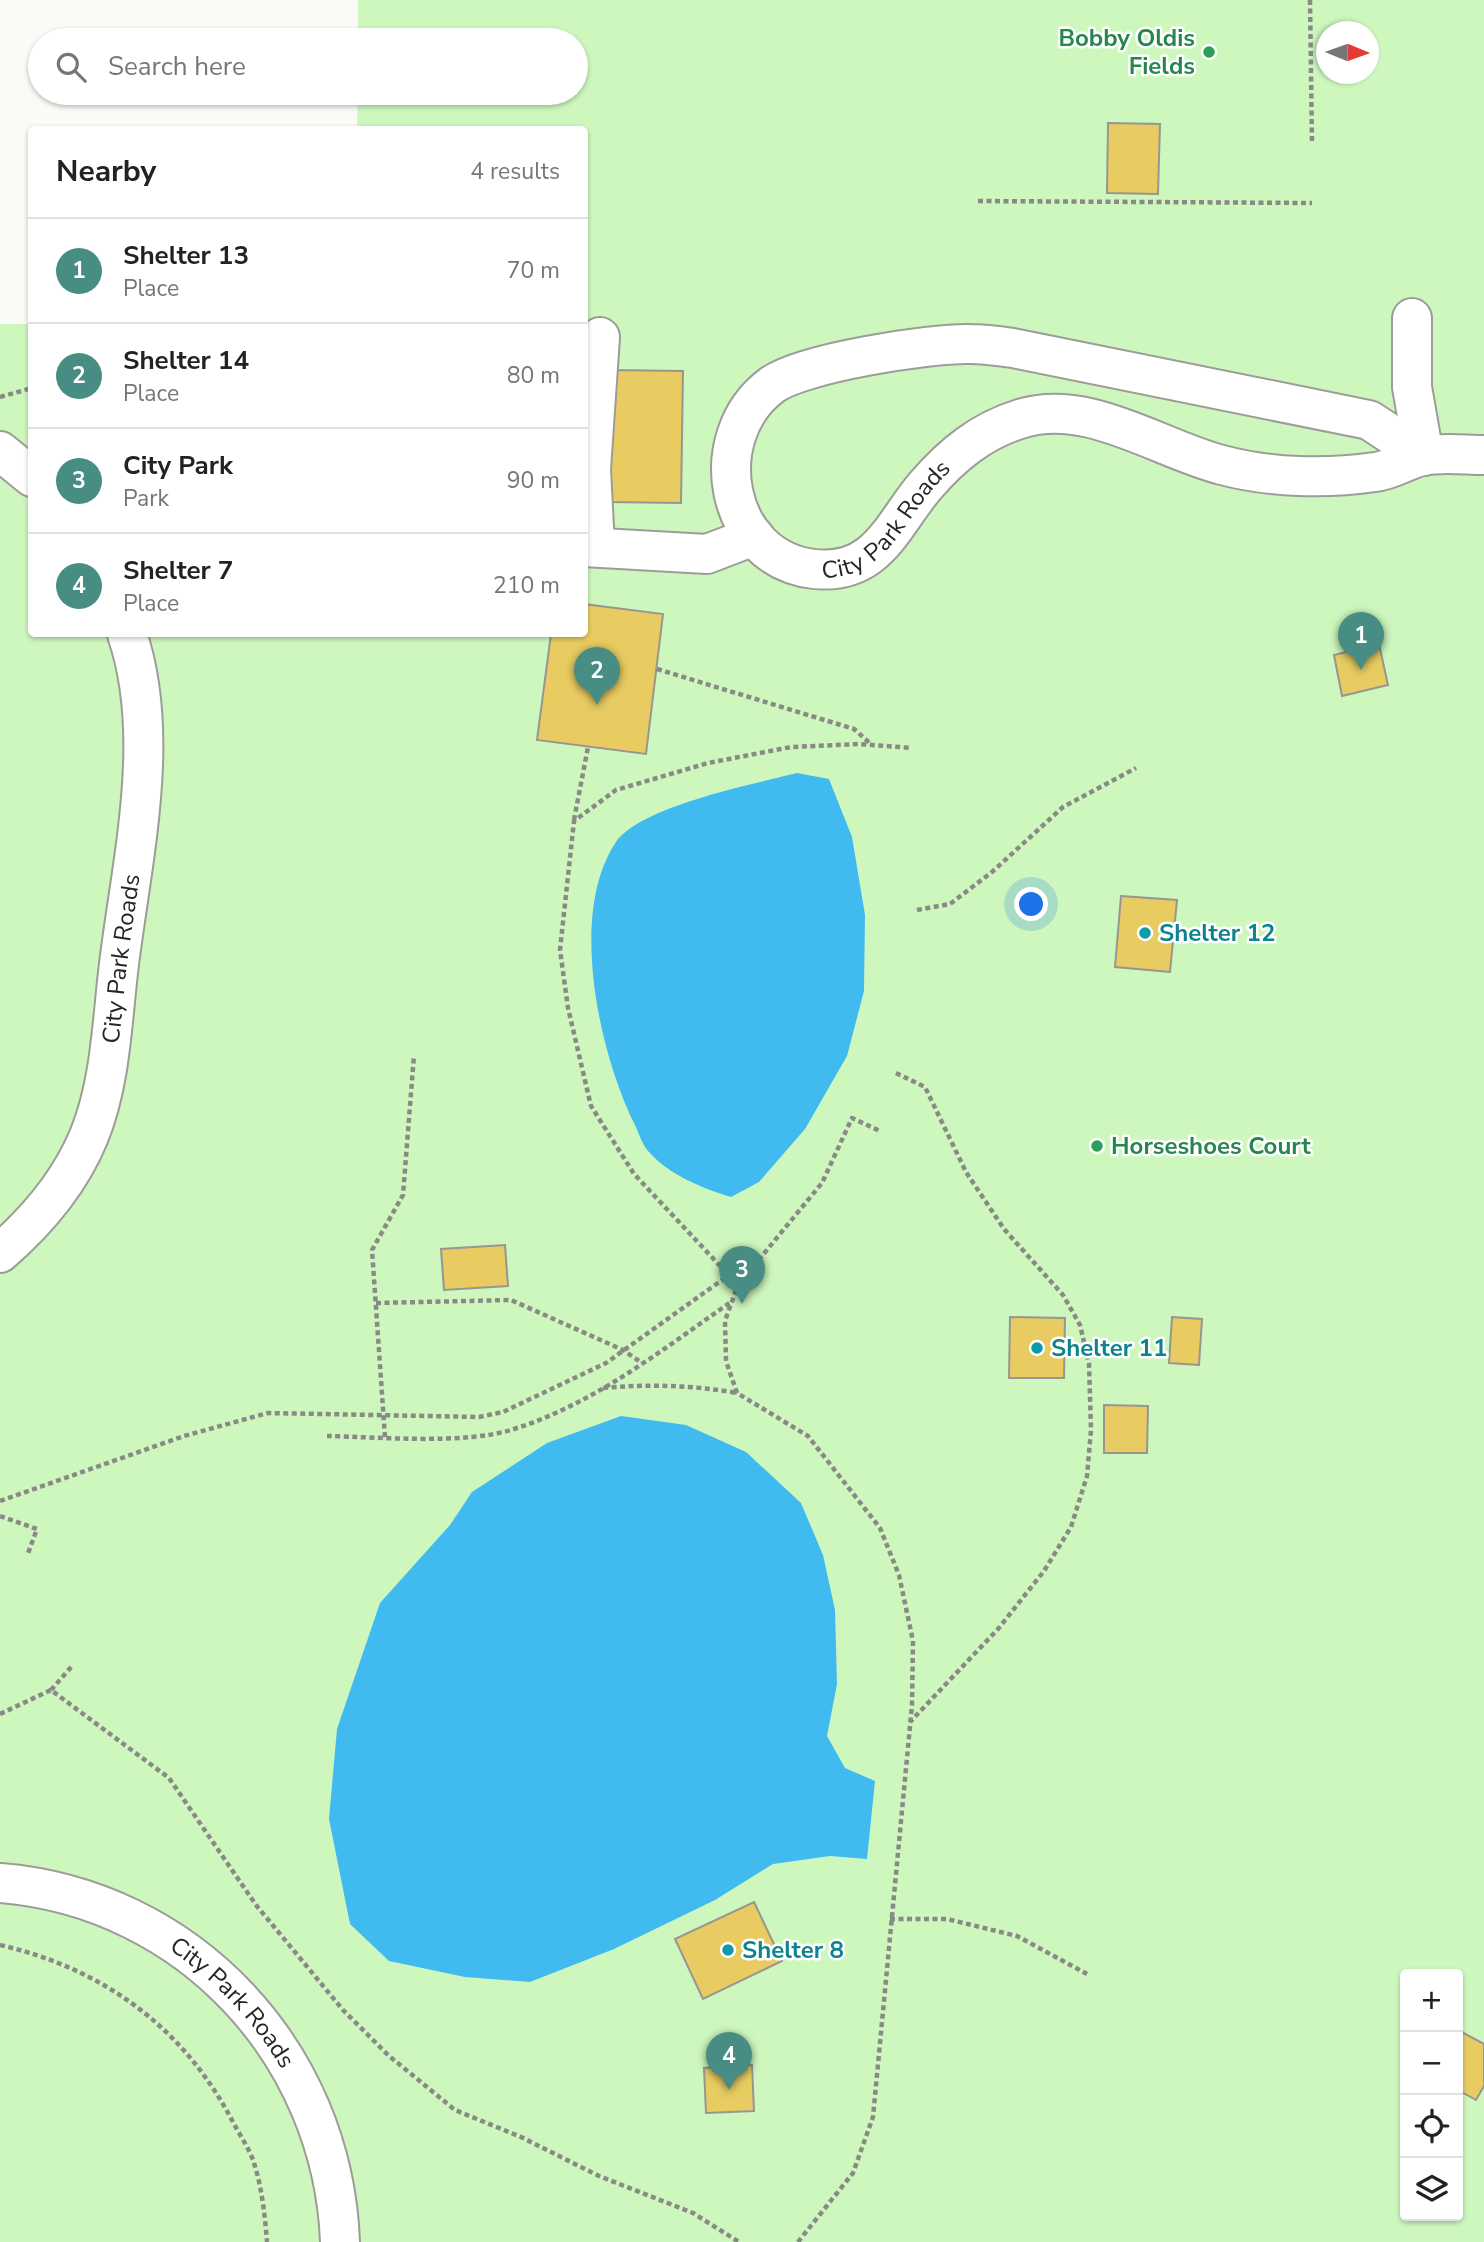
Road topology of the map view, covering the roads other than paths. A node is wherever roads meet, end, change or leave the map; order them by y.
1 (1412, 318) dead end
2 (600, 337) dead end
3 (0, 451) edge
4 (1484, 455) edge
5 (1424, 456) junction
6 (28, 474) edge
7 (754, 536) junction
8 (590, 547) edge
9 (128, 637) edge
10 (0, 1253) edge
11 (0, 1883) edge
12 (340, 2242) edge

1 - 5 lane
2 - 8 lane
3 - 6 lane
4 - 5 lane, City Park Roads
5 - 7 lane, City Park Roads
5 - 7 lane, City Park Roads
7 - 8 lane
9 - 10 lane, City Park Roads
11 - 12 lane, City Park Roads

